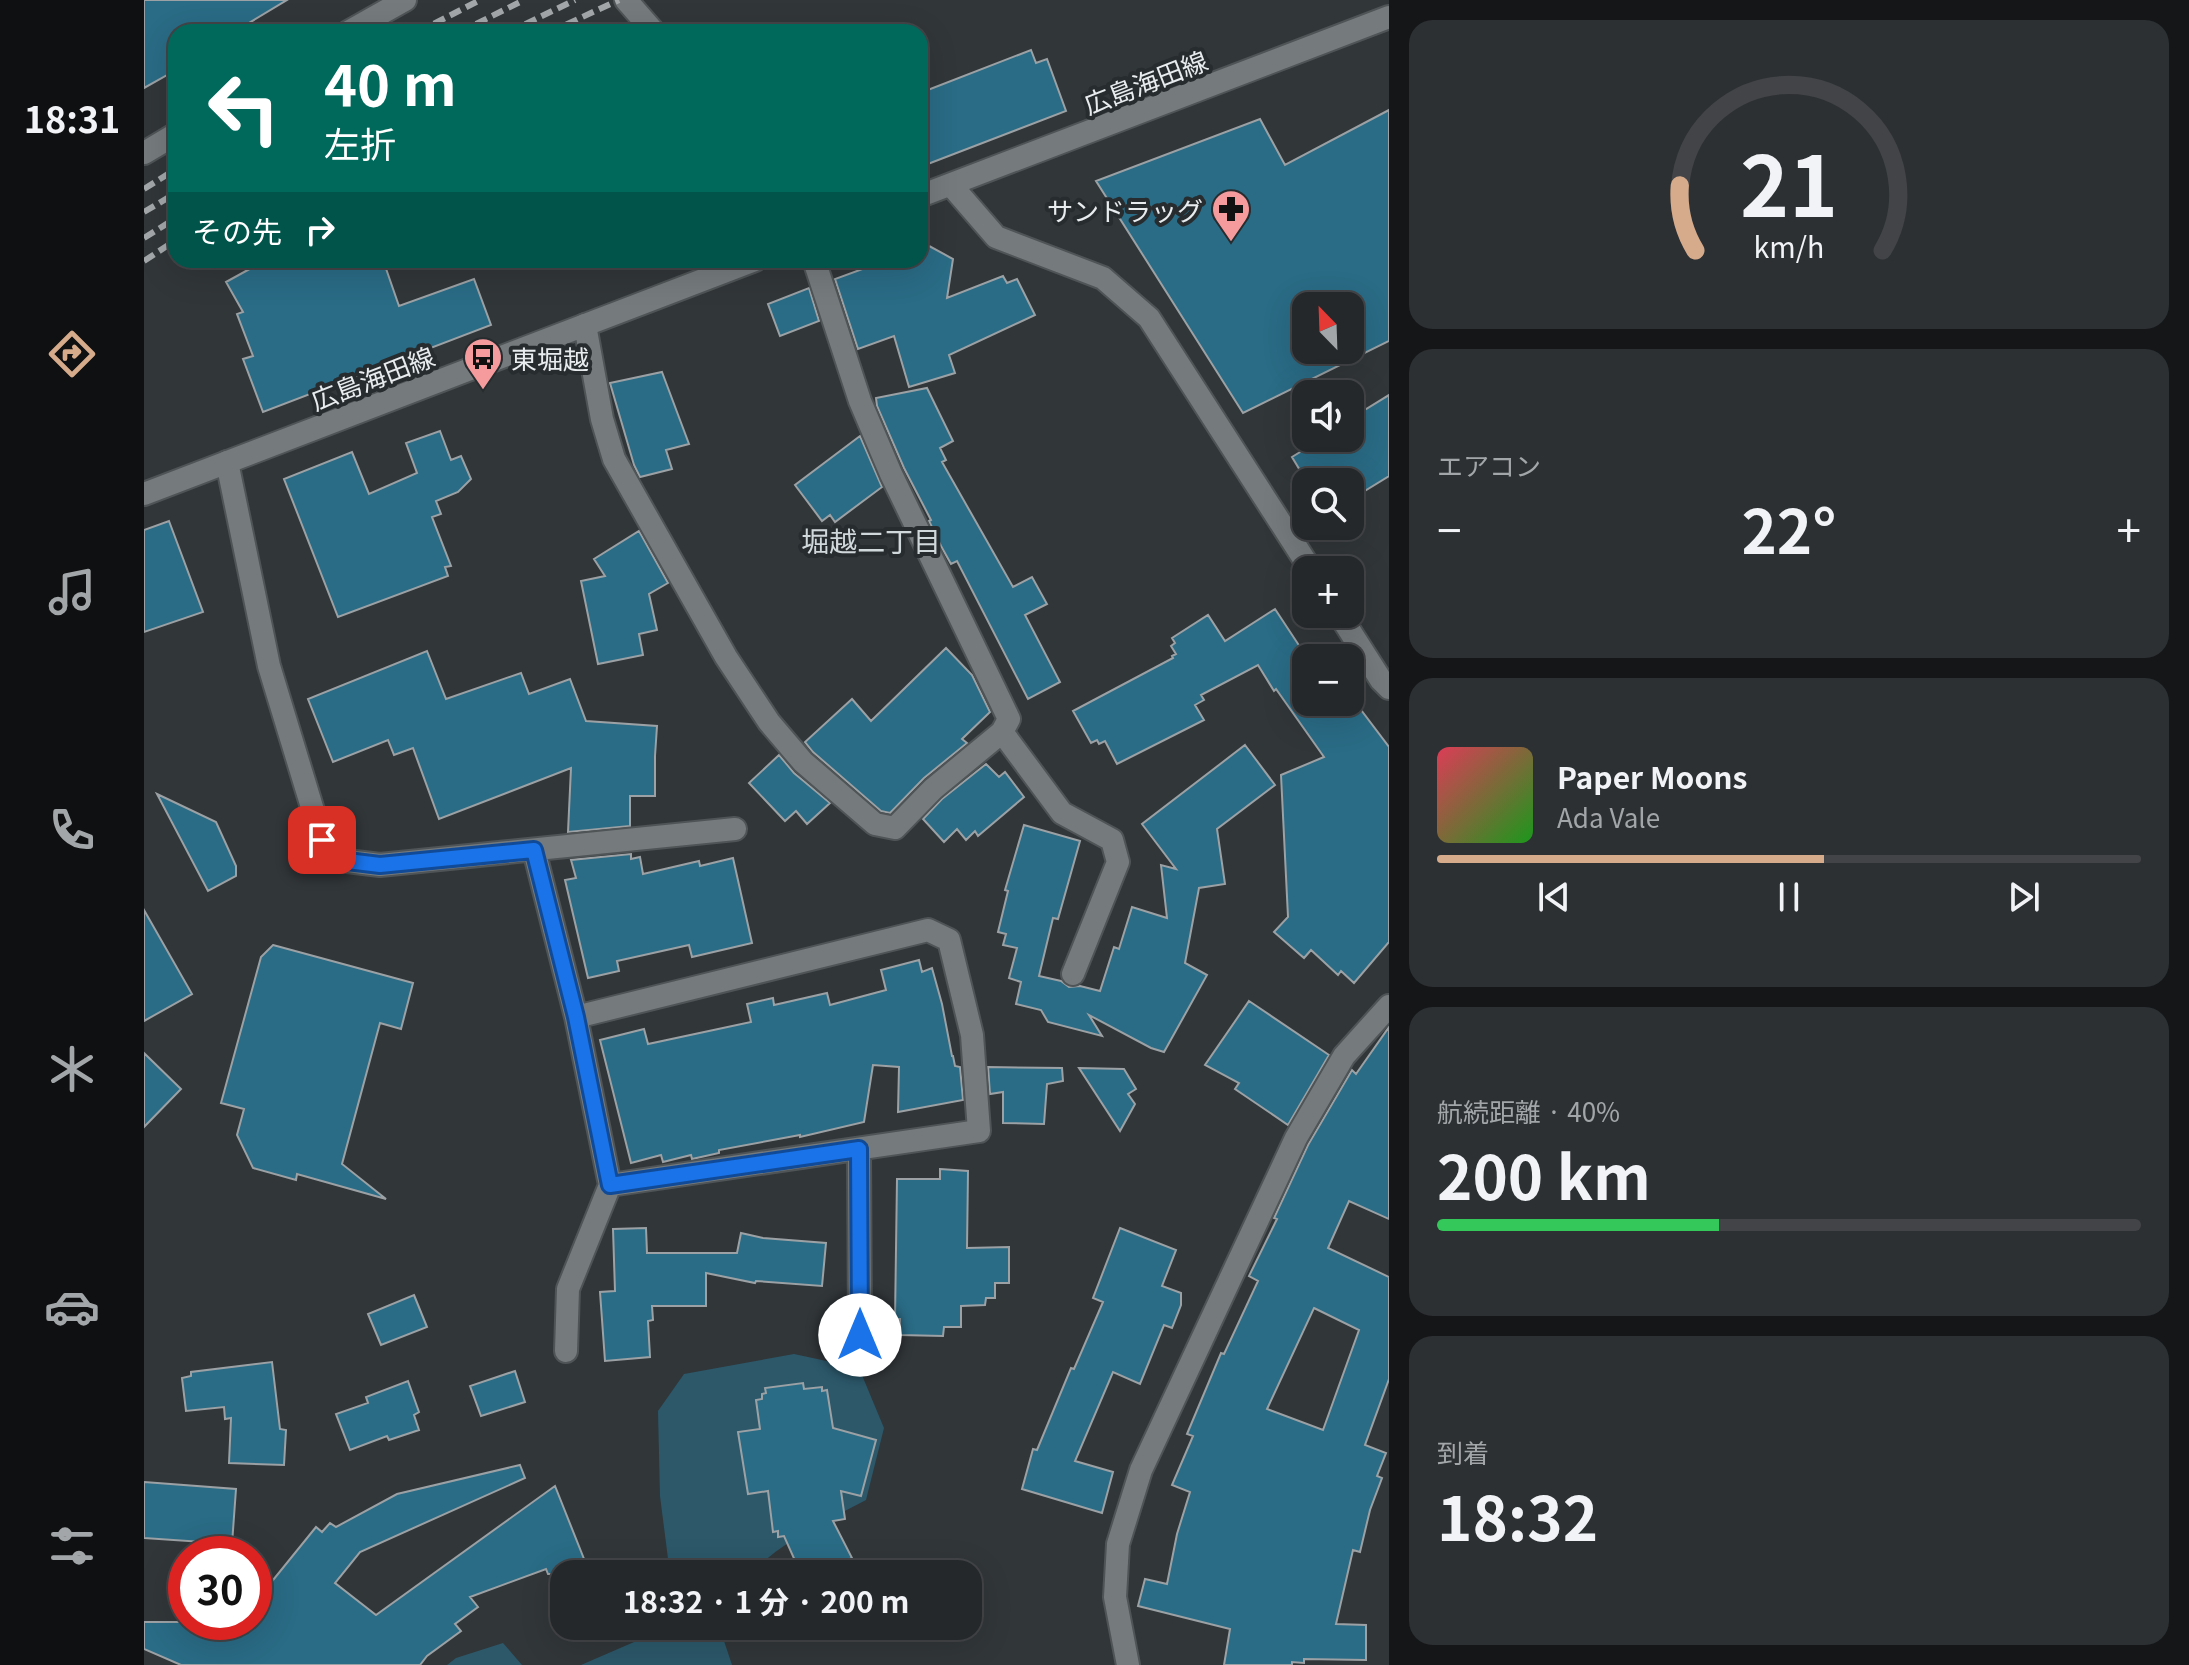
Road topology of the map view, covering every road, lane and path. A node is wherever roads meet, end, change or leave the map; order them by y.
1 (405, 0) edge
2 (626, 0) edge
3 (1389, 17) edge
4 (362, 24) edge
5 (647, 24) edge
6 (168, 139) edge
7 (144, 153) edge
8 (951, 185) junction
9 (928, 193) edge
10 (734, 268) edge
11 (817, 268) edge
12 (585, 325) junction
13 (227, 462) junction
14 (144, 494) edge
15 (1302, 556) edge
16 (1348, 628) edge
17 (1389, 688) edge
18 (1002, 732) junction
19 (735, 829) dead end
20 (534, 850) junction
21 (1073, 974) dead end
22 (1389, 1006) edge
23 (576, 1017) junction
24 (859, 1149) junction
25 (610, 1185) junction
26 (860, 1335) dead end
27 (566, 1351) dead end
28 (1128, 1665) edge

1 - 4 street
2 - 5 street
3 - 8 street, 広島海田線
6 - 7 street
8 - 9 street, 広島海田線
8 - 15 street
10 - 12 street, 広島海田線
11 - 18 street
12 - 13 street, 広島海田線
12 - 18 street
13 - 14 street, 広島海田線
13 - 20 street
16 - 17 street
18 - 21 street
19 - 20 street
20 - 23 street
22 - 28 street
23 - 24 street
23 - 25 street
24 - 25 street
24 - 26 street
25 - 27 street

